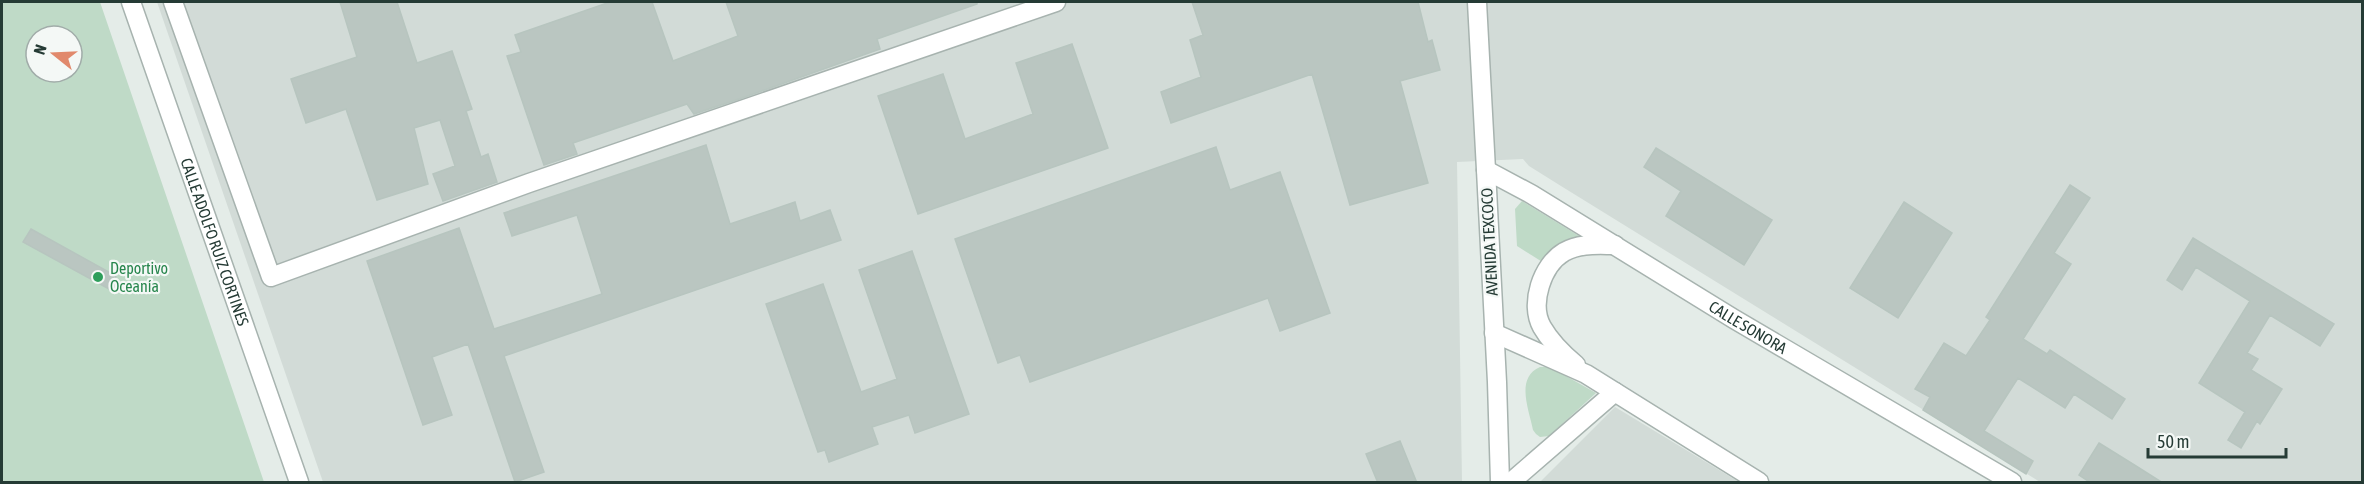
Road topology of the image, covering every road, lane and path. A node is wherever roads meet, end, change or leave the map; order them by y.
1 (131, 2) edge
2 (172, 2) edge
3 (1056, 2) edge
4 (1477, 2) edge
5 (1486, 170) junction
6 (1617, 245) junction
7 (1494, 333) junction
8 (1586, 374) junction
9 (1615, 392) junction
10 (298, 483) edge
11 (1500, 483) edge
12 (1510, 483) edge
13 (1759, 483) edge
14 (2012, 483) edge

1 - 10 street, CALLE ADOLFO RUIZ CORTINES
2 - 3 street
4 - 5 street, AVENIDA TEXCOCO
5 - 6 street, CALLE SONORA
5 - 7 street, AVENIDA TEXCOCO
6 - 8 street
6 - 14 street, CALLE SONORA
7 - 8 street
7 - 11 street, AVENIDA TEXCOCO
8 - 9 street
9 - 12 street
9 - 13 street

